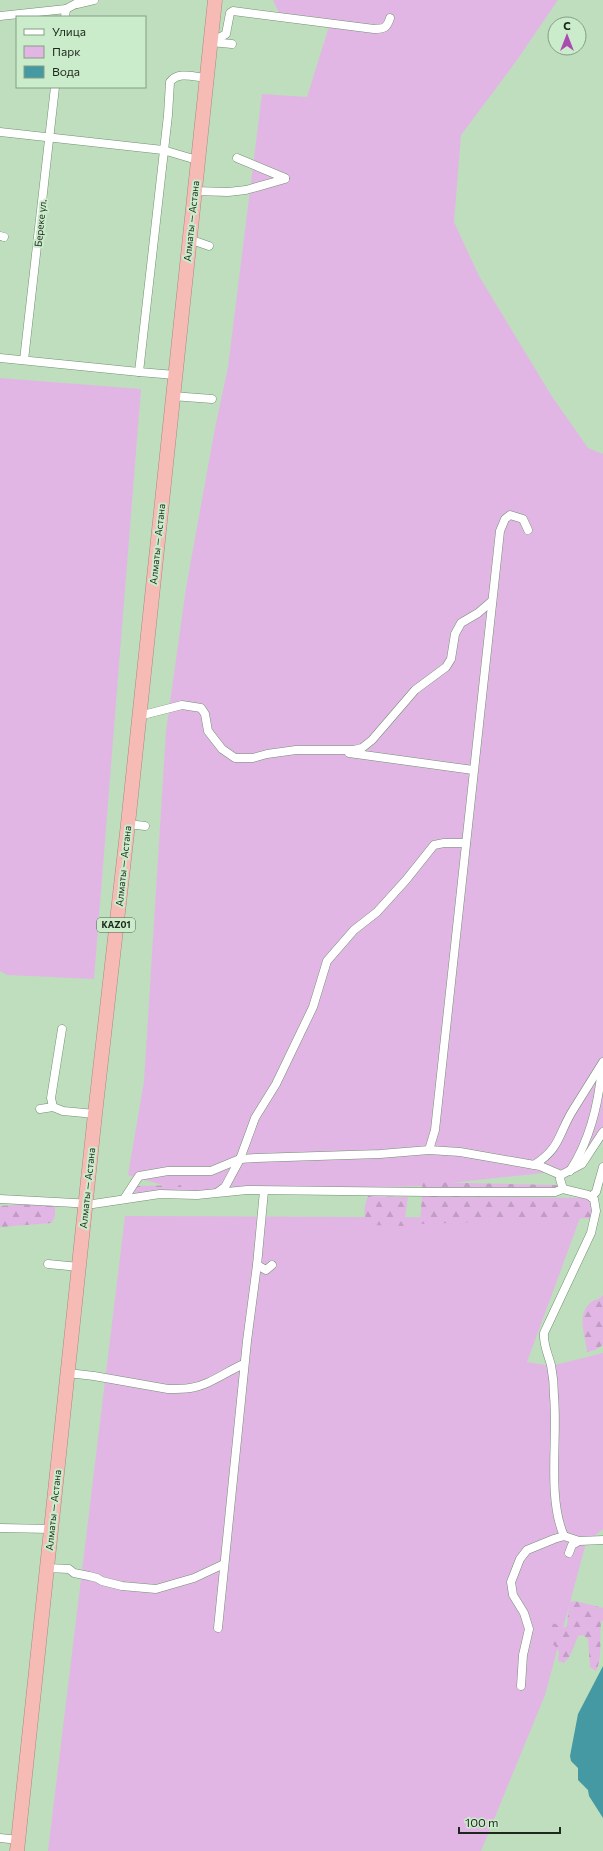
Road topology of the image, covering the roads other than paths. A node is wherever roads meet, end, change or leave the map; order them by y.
1 (94, 0) edge
2 (214, 0) edge
3 (80, 2) edge
4 (65, 13) edge
5 (0, 16) edge
6 (390, 18) dead end
7 (210, 39) junction
8 (232, 44) dead end
9 (206, 78) junction
10 (55, 88) edge
11 (0, 132) edge
12 (49, 137) junction
13 (163, 150) junction
14 (237, 158) dead end
15 (197, 160) junction
16 (194, 191) junction
17 (189, 239) junction
18 (209, 246) dead end
19 (0, 358) edge
20 (24, 360) junction
21 (138, 372) junction
22 (175, 375) junction
23 (172, 396) junction
24 (212, 399) dead end
25 (528, 530) dead end
26 (492, 601) junction
27 (139, 716) junction
28 (344, 751) junction
29 (473, 770) junction
30 (128, 824) junction
31 (145, 826) dead end
32 (466, 844) junction
33 (62, 1029) dead end
34 (603, 1061) edge
35 (53, 1107) junction
36 (40, 1109) dead end
37 (94, 1114) junction
38 (603, 1132) edge
39 (429, 1150) junction
40 (240, 1159) junction
41 (534, 1165) junction
42 (603, 1167) edge
43 (570, 1171) junction
44 (561, 1175) junction
45 (563, 1189) junction
46 (264, 1191) junction
47 (218, 1192) junction
48 (591, 1197) junction
49 (124, 1198) junction
50 (0, 1199) edge
51 (85, 1204) junction
52 (48, 1264) dead end
53 (257, 1265) junction
54 (272, 1265) dead end
55 (78, 1267) junction
56 (244, 1364) junction
57 (68, 1373) junction
58 (0, 1528) edge
59 (51, 1529) junction
60 (564, 1536) junction
61 (603, 1540) edge
62 (579, 1541) junction
63 (569, 1553) dead end
64 (224, 1564) junction
65 (47, 1568) junction
66 (218, 1628) dead end
67 (521, 1686) dead end
68 (0, 1838) edge
69 (18, 1845) edge

1 - 3 street
2 - 7 highway, Алматы — Астана / KАZ01
3 - 4 street
4 - 5 street
6 - 7 street
7 - 8 street
7 - 9 highway, Алматы — Астана / KАZ01
9 - 13 street
9 - 15 highway, Алматы — Астана / KАZ01
10 - 12 street, Береке ул.
11 - 12 street
12 - 13 street
12 - 20 street, Береке ул.
13 - 15 street
13 - 21 street
14 - 16 street
15 - 16 highway, Алматы — Астана / KАZ01
16 - 17 highway, Алматы — Астана / KАZ01
17 - 18 street
17 - 22 highway, Алматы — Астана / KАZ01
19 - 20 street
20 - 21 street
21 - 22 street
22 - 23 highway, Алматы — Астана / KАZ01
23 - 24 street
23 - 27 highway, Алматы — Астана / KАZ01
25 - 26 street
26 - 28 street
26 - 29 street
27 - 28 street
27 - 30 highway, Алматы — Астана / KАZ01
28 - 29 street
29 - 32 street
30 - 31 street
30 - 37 highway, Алматы — Астана / KАZ01
32 - 39 street
32 - 40 street
33 - 35 street
34 - 41 street
34 - 43 street
35 - 36 street
35 - 37 street
37 - 51 highway, Алматы — Астана / KАZ01
38 - 43 street
39 - 40 street
39 - 41 street
40 - 47 street
40 - 49 street
41 - 44 street
42 - 48 street
43 - 44 street
44 - 45 street
45 - 46 street
45 - 48 street
46 - 47 street
46 - 53 street
47 - 49 street
48 - 60 street
49 - 51 street
50 - 51 street
51 - 55 highway, Алматы — Астана / KАZ01
52 - 55 street
53 - 54 street
53 - 56 street
55 - 57 highway, Алматы — Астана / KАZ01
56 - 57 street
56 - 64 street
57 - 59 highway, Алматы — Астана / KАZ01
58 - 59 street
59 - 65 highway, Алматы — Астана / KАZ01
60 - 62 street
60 - 67 street
61 - 62 street
62 - 63 street
64 - 65 street
64 - 66 street
65 - 69 highway, Алматы — Астана / KАZ01
68 - 69 street

